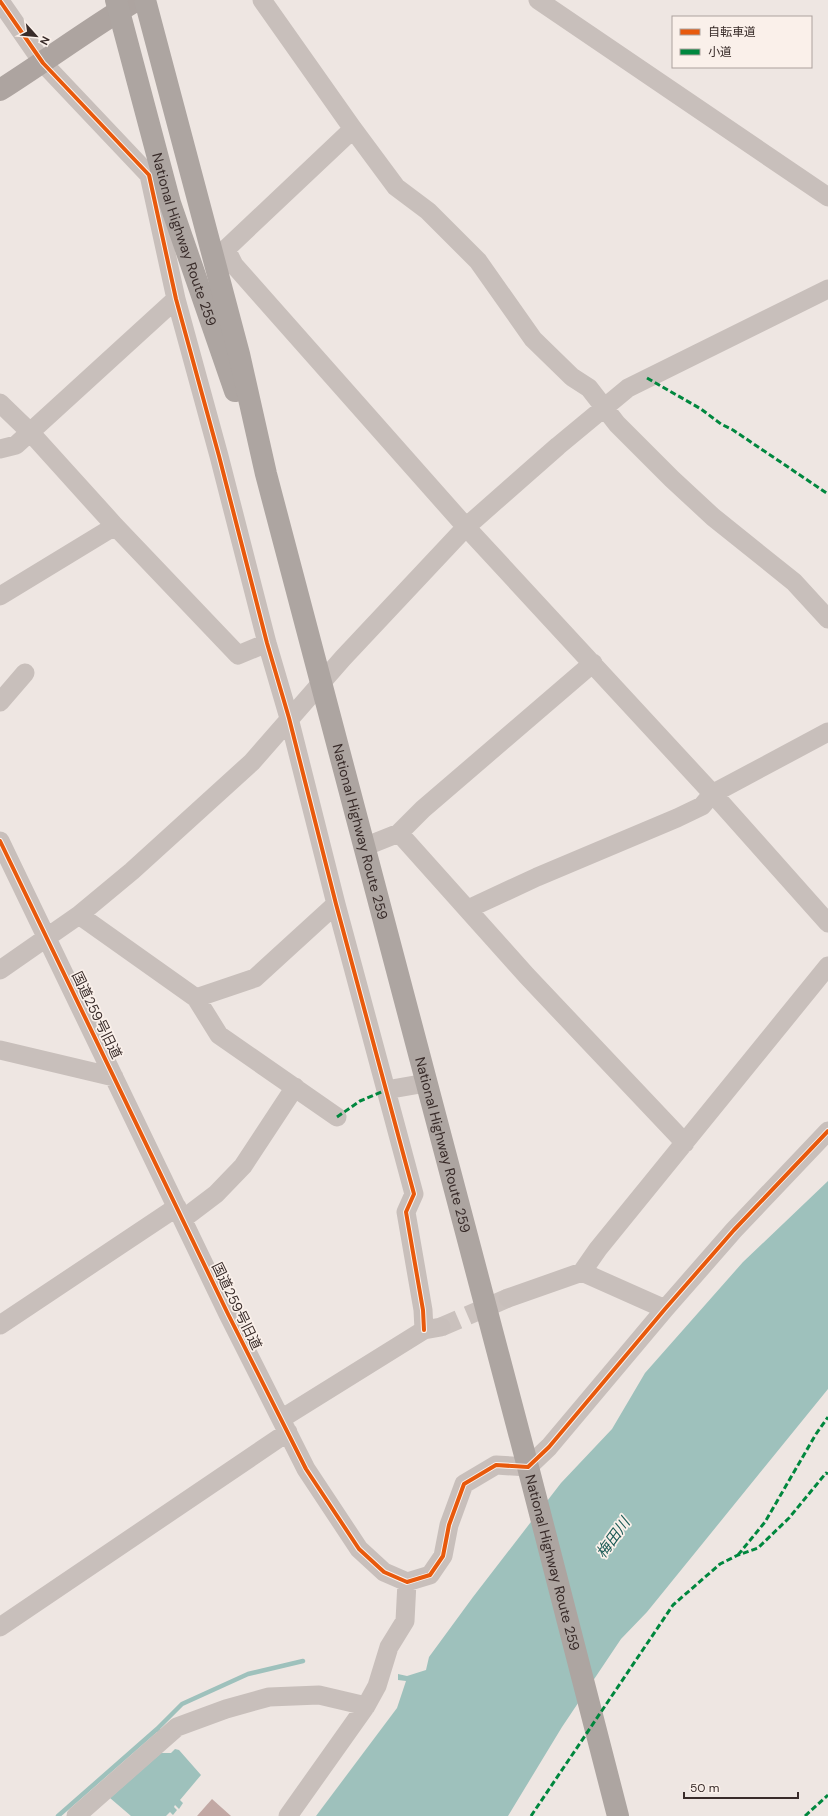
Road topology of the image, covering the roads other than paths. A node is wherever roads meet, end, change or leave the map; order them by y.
1 (137, 0) edge
2 (145, 0) edge
3 (262, 0) edge
4 (538, 0) edge
5 (0, 1) edge
6 (117, 6) edge
7 (43, 63) junction
8 (0, 90) edge
9 (353, 129) junction
10 (828, 197) edge
11 (828, 289) edge
12 (176, 300) junction
13 (0, 403) edge
14 (604, 407) junction
15 (30, 432) junction
16 (0, 449) edge
17 (266, 474) junction
18 (115, 526) junction
19 (466, 527) junction
20 (0, 596) edge
21 (828, 619) edge
22 (267, 643) junction
23 (593, 663) junction
24 (25, 673) dead end
25 (321, 683) junction
26 (0, 702) edge
27 (289, 718) junction
28 (828, 732) edge
29 (712, 794) junction
30 (399, 833) junction
31 (0, 841) edge
32 (364, 847) junction
33 (336, 904) junction
34 (468, 909) junction
35 (79, 915) junction
36 (828, 923) edge
37 (48, 938) junction
38 (828, 966) edge
39 (0, 970) edge
40 (196, 998) junction
41 (0, 1050) edge
42 (114, 1077) junction
43 (426, 1083) junction
44 (294, 1087) junction
45 (386, 1090) junction
46 (337, 1117) dead end
47 (828, 1131) edge
48 (685, 1143) junction
49 (180, 1213) junction
50 (582, 1272) junction
51 (508, 1298) tunnel mouth
52 (665, 1308) junction
53 (0, 1325) edge
54 (284, 1426) junction
55 (528, 1467) junction
56 (407, 1582) junction
57 (0, 1627) edge
58 (366, 1706) junction
59 (76, 1816) edge
60 (288, 1816) edge
61 (618, 1816) edge

1 - 6 main road
2 - 17 highway, National Highway Route 259
3 - 9 street
4 - 10 street
5 - 7 street
6 - 7 main road
6 - 17 highway, National Highway Route 259
7 - 8 main road
7 - 12 street
9 - 14 street
9 - 19 street
11 - 14 street
12 - 15 street
12 - 22 street
13 - 15 street
14 - 19 street
14 - 21 street
15 - 16 street
15 - 18 street
17 - 25 highway, National Highway Route 259
18 - 20 street
18 - 22 street
19 - 23 street
19 - 25 street
22 - 27 street
23 - 29 street
23 - 30 street
24 - 26 street
25 - 27 street
25 - 32 highway, National Highway Route 259
27 - 33 street
27 - 35 street
28 - 29 street
29 - 34 street
29 - 36 street
30 - 32 street
30 - 34 street
31 - 37 street, 国道259号旧道
32 - 43 highway, National Highway Route 259
33 - 40 street
33 - 45 street
34 - 48 street
35 - 37 street
35 - 40 street
37 - 39 street
37 - 42 street, 国道259号旧道
38 - 48 street
40 - 44 street
41 - 42 street
42 - 49 street, 国道259号旧道
43 - 45 street
43 - 55 highway, National Highway Route 259
44 - 46 street
44 - 49 street
45 - 54 street
47 - 52 street
48 - 50 street
49 - 53 street
49 - 54 street, 国道259号旧道
50 - 51 street
50 - 52 street
52 - 55 street
54 - 56 street, 国道259号旧道
54 - 57 street
55 - 56 street
55 - 61 highway, National Highway Route 259
56 - 58 street
58 - 59 street
58 - 60 street

